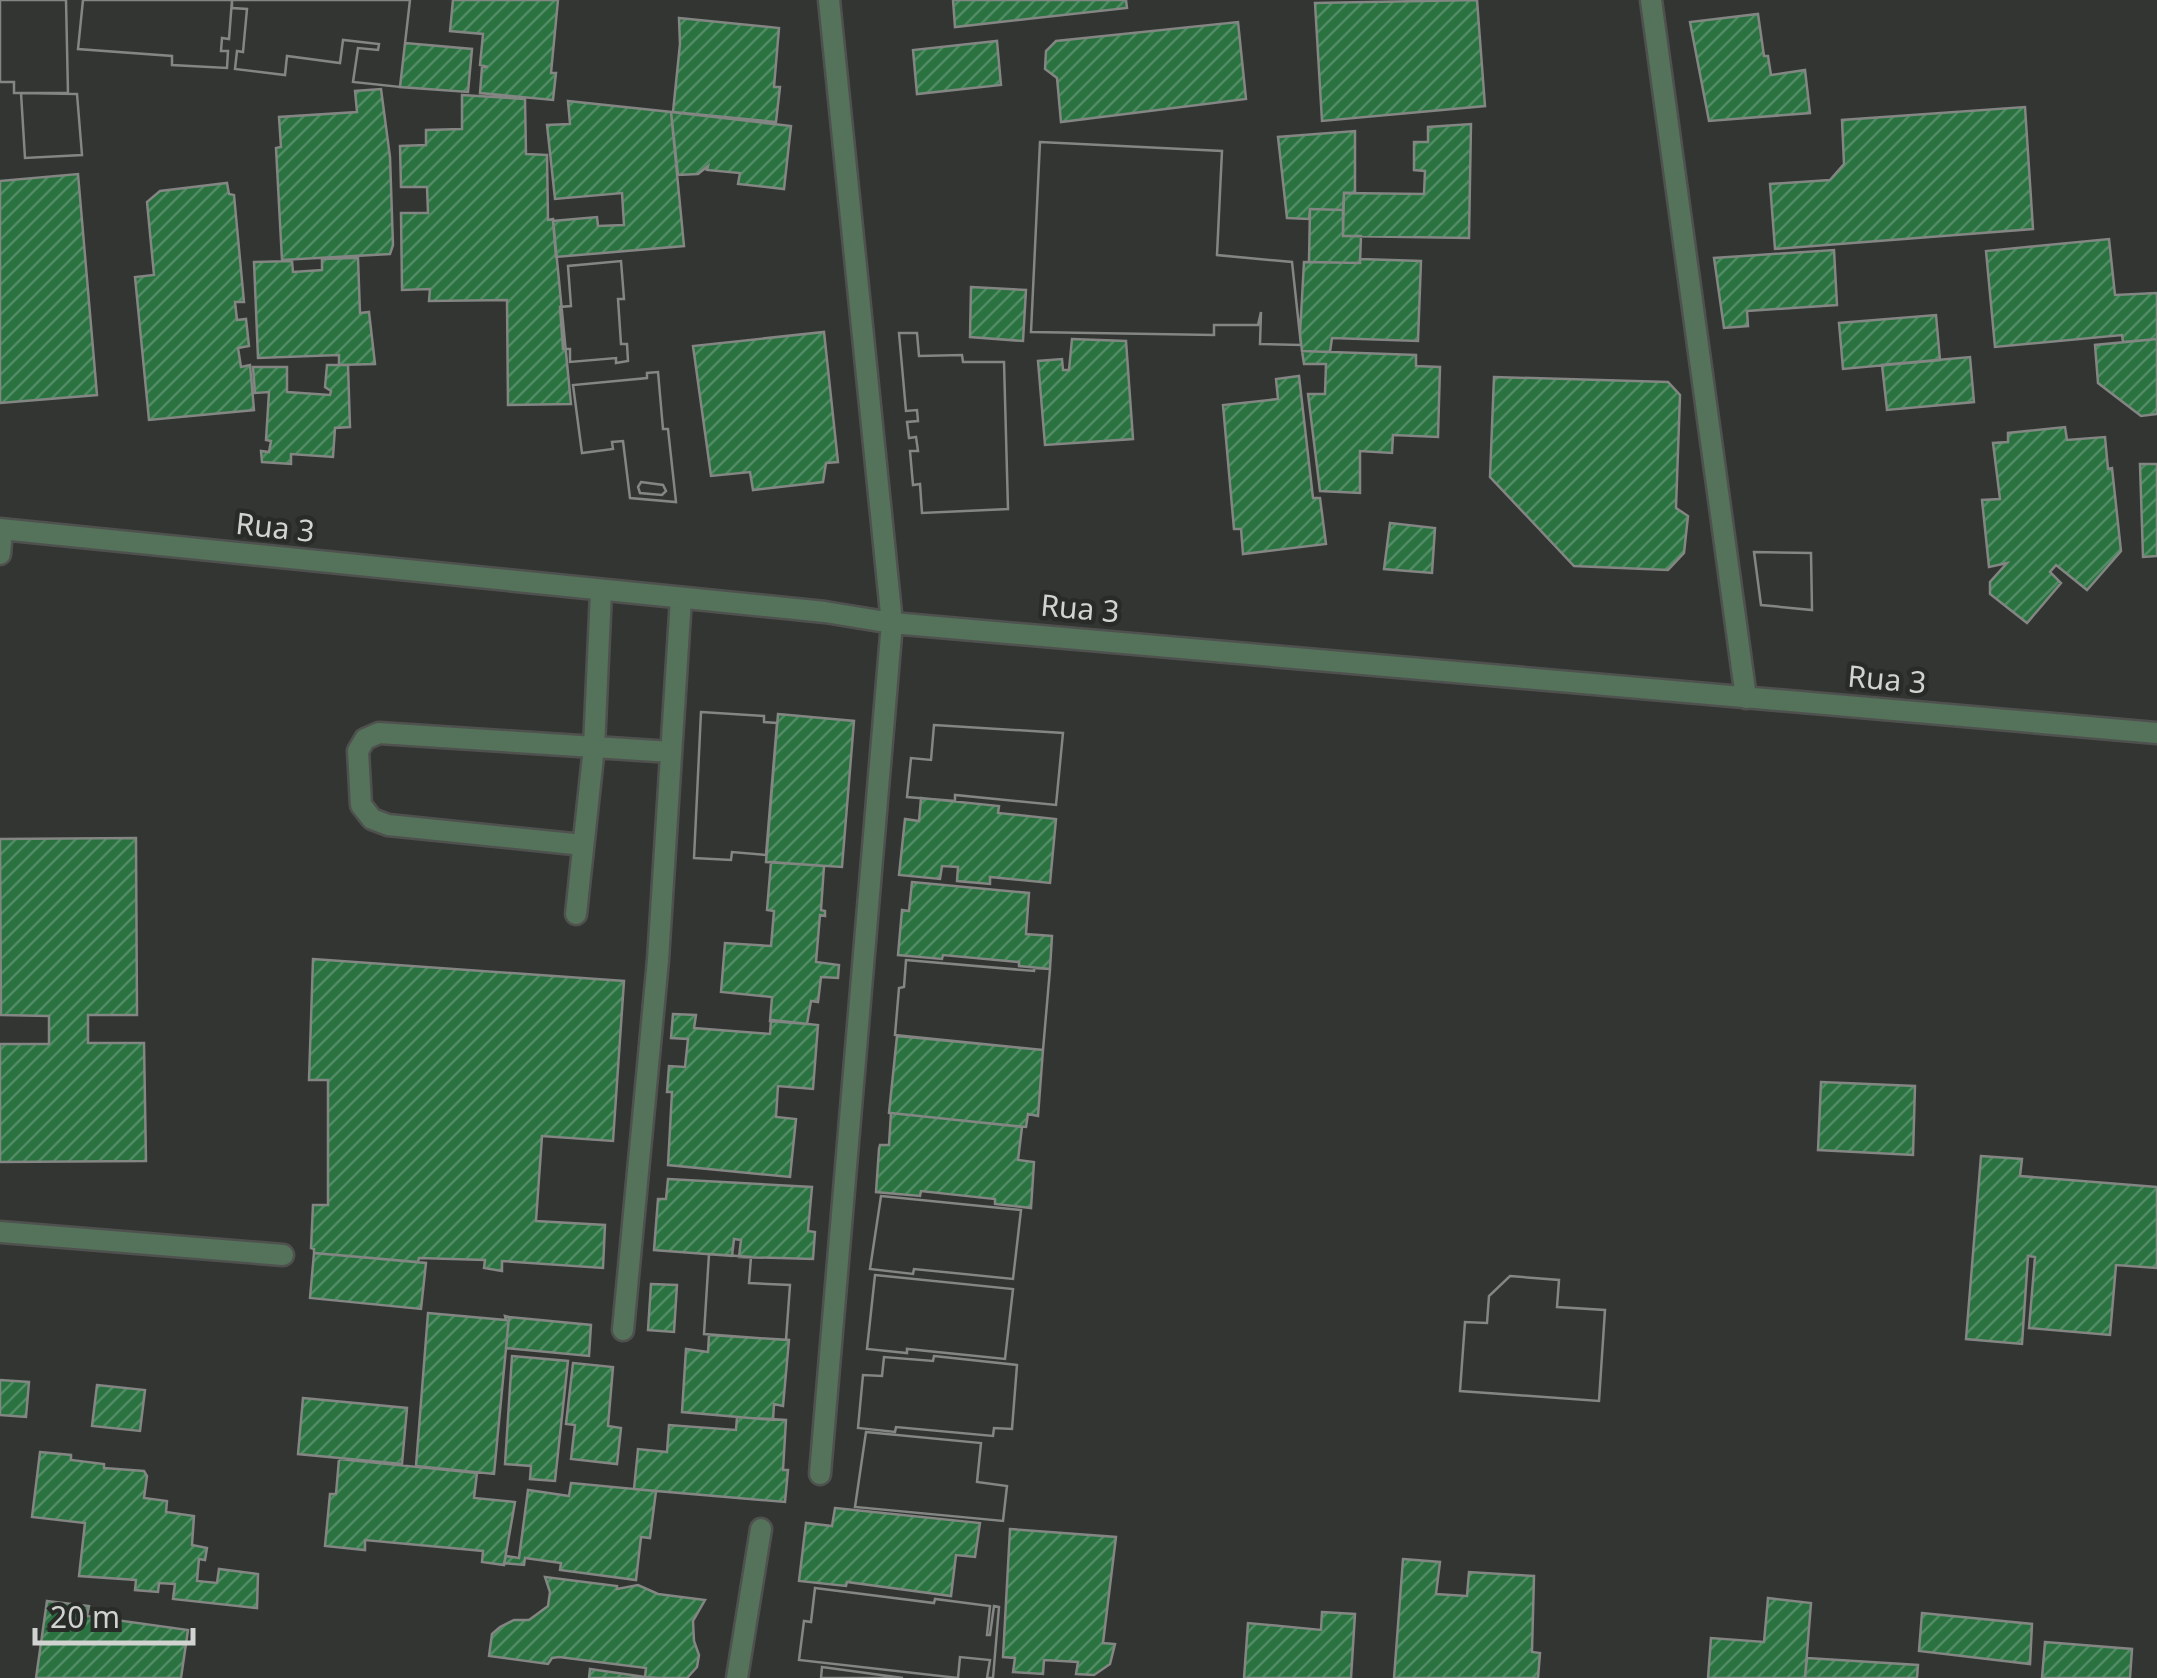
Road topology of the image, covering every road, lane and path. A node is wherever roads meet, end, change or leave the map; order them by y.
1 (829, 0) edge
2 (1651, 0) edge
3 (1, 529) edge
4 (0, 554) edge
5 (602, 592) junction
6 (680, 598) junction
7 (892, 623) junction
8 (1746, 698) junction
9 (2157, 733) edge
10 (594, 747) junction
11 (671, 752) junction
12 (583, 845) junction
13 (576, 914) dead end
14 (0, 1232) edge
15 (284, 1255) dead end
16 (623, 1330) dead end
17 (820, 1474) dead end
18 (761, 1529) dead end
19 (737, 1678) edge

1 - 7 street
2 - 8 street
3 - 4 street
3 - 5 street, Rua 3
5 - 6 street, Rua 3
5 - 10 street
6 - 7 street, Rua 3
6 - 11 street
7 - 8 street, Rua 3
7 - 17 street
8 - 9 street, Rua 3
10 - 11 street
10 - 12 street
10 - 12 street
11 - 16 street
12 - 13 street
14 - 15 street
18 - 19 street

